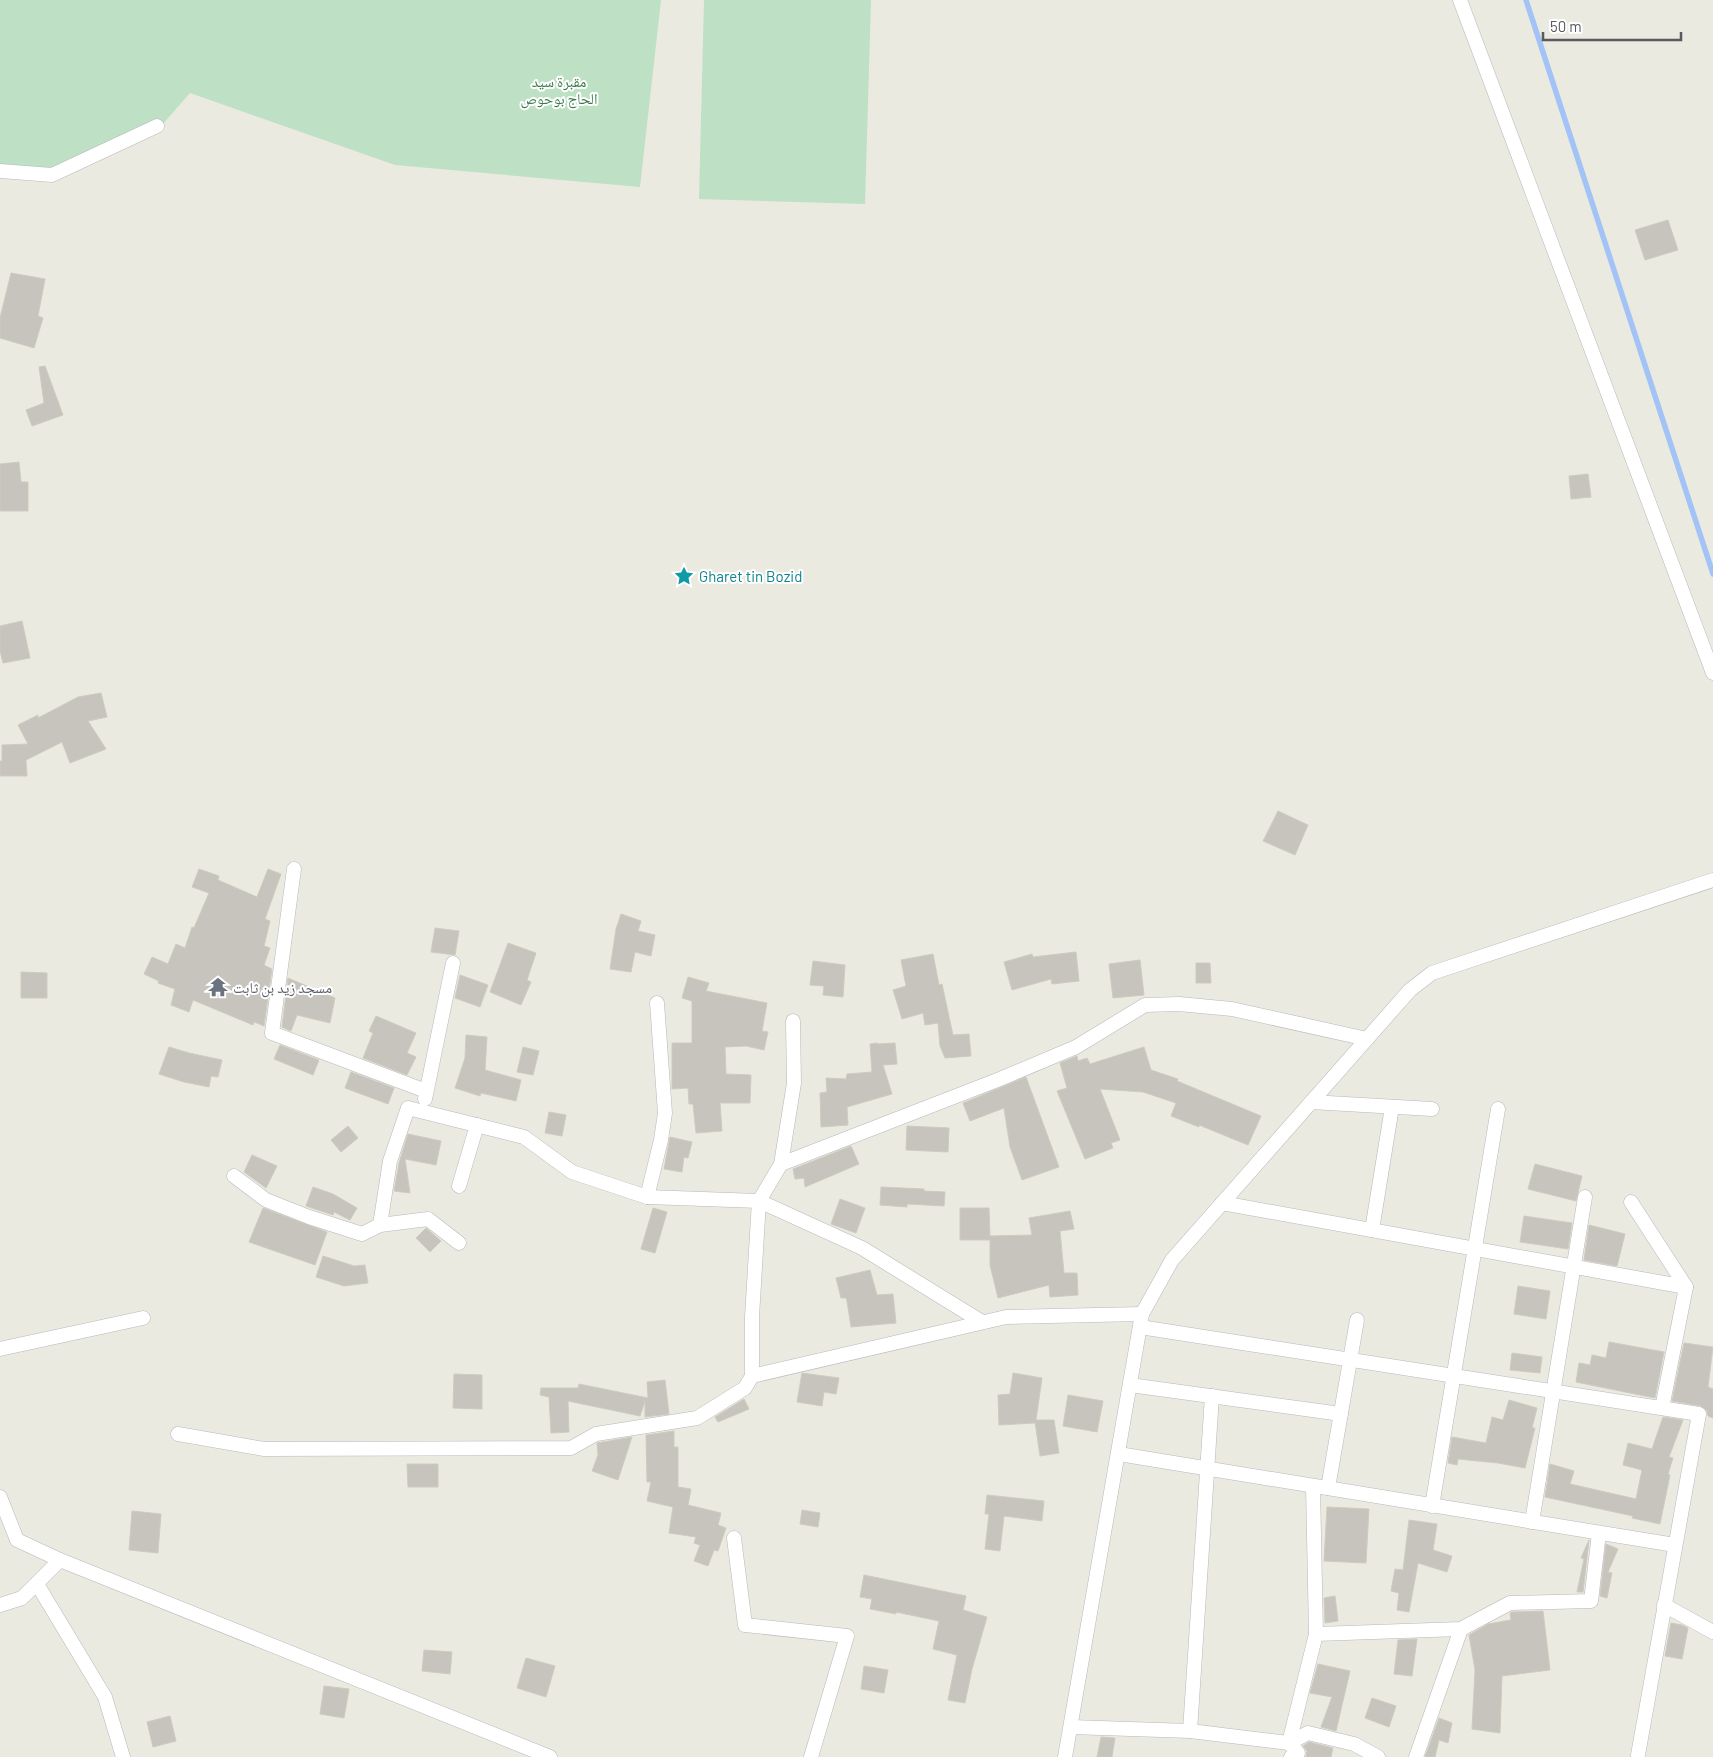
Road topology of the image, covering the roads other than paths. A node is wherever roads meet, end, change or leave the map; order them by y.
1 (1460, 0) edge
2 (157, 126) dead end
3 (0, 172) edge
4 (1713, 673) edge
5 (294, 870) dead end
6 (1713, 880) edge
7 (453, 963) dead end
8 (657, 1003) dead end
9 (793, 1021) dead end
10 (1367, 1039) junction
11 (426, 1092) junction
12 (1311, 1102) junction
13 (1392, 1107) junction
14 (1432, 1109) dead end
15 (1498, 1110) dead end
16 (422, 1111) junction
17 (477, 1125) junction
18 (781, 1164) junction
19 (234, 1176) dead end
20 (459, 1186) dead end
21 (647, 1197) junction
22 (1585, 1197) dead end
23 (759, 1201) junction
24 (1631, 1202) dead end
25 (1222, 1203) junction
26 (380, 1225) junction
27 (1372, 1230) junction
28 (460, 1243) dead end
29 (1475, 1248) junction
30 (1574, 1266) junction
31 (1686, 1287) junction
32 (143, 1318) dead end
33 (1141, 1320) junction
34 (1357, 1320) dead end
35 (982, 1322) junction
36 (0, 1349) edge
37 (1350, 1359) junction
38 (752, 1376) junction
39 (1454, 1376) junction
40 (1130, 1385) junction
41 (1554, 1391) junction
42 (1212, 1396) junction
43 (1662, 1408) junction
44 (1341, 1414) junction
45 (178, 1434) dead end
46 (1119, 1454) junction
47 (1207, 1469) junction
48 (1313, 1486) junction
49 (1328, 1488) junction
50 (0, 1497) edge
51 (1432, 1506) junction
52 (1532, 1522) junction
53 (1599, 1533) junction
54 (734, 1538) dead end
55 (1674, 1545) junction
56 (60, 1560) junction
57 (37, 1584) junction
58 (0, 1605) edge
59 (1664, 1605) junction
60 (1461, 1628) junction
61 (1713, 1632) edge
62 (1316, 1634) junction
63 (1071, 1727) junction
64 (1190, 1731) junction
65 (1289, 1743) junction
66 (1638, 1755) dead end
67 (123, 1757) edge
68 (550, 1757) edge
69 (811, 1757) edge
70 (1065, 1757) edge
71 (1291, 1757) edge
72 (1378, 1757) edge
73 (1416, 1757) edge

1 - 4 street
2 - 3 street
5 - 11 street
6 - 10 street
7 - 11 street
8 - 21 street
9 - 18 street
10 - 12 street
10 - 18 street
11 - 16 street
12 - 13 street
12 - 25 street
13 - 14 street
13 - 27 street
15 - 29 street
16 - 17 street
16 - 26 street
17 - 20 street
17 - 21 street
18 - 23 street
19 - 26 street
21 - 23 street
22 - 30 street
23 - 35 street
23 - 38 street
24 - 31 street
25 - 27 street
25 - 33 street
26 - 28 street
27 - 29 street
29 - 30 street
29 - 39 street
30 - 31 street
30 - 41 street
31 - 43 street
32 - 36 street
33 - 35 street
33 - 37 street
33 - 40 street
34 - 37 street
35 - 38 street
37 - 39 street
37 - 44 street
38 - 45 street
39 - 41 street
39 - 51 street
40 - 42 street
40 - 46 street
41 - 43 street
41 - 52 street
42 - 44 street
42 - 47 street
43 - 55 street
44 - 49 street
46 - 47 street
46 - 63 street
47 - 48 street
47 - 64 street
48 - 49 street
48 - 62 street
49 - 51 street
50 - 56 street
51 - 52 street
52 - 53 street
53 - 55 street
53 - 60 street
54 - 69 street
55 - 59 street
56 - 57 street
56 - 68 street
57 - 58 street
57 - 67 street
59 - 61 street
59 - 66 street
60 - 62 street
60 - 73 street
62 - 65 street
63 - 64 street
63 - 70 street
64 - 65 street
65 - 71 street
65 - 72 street

